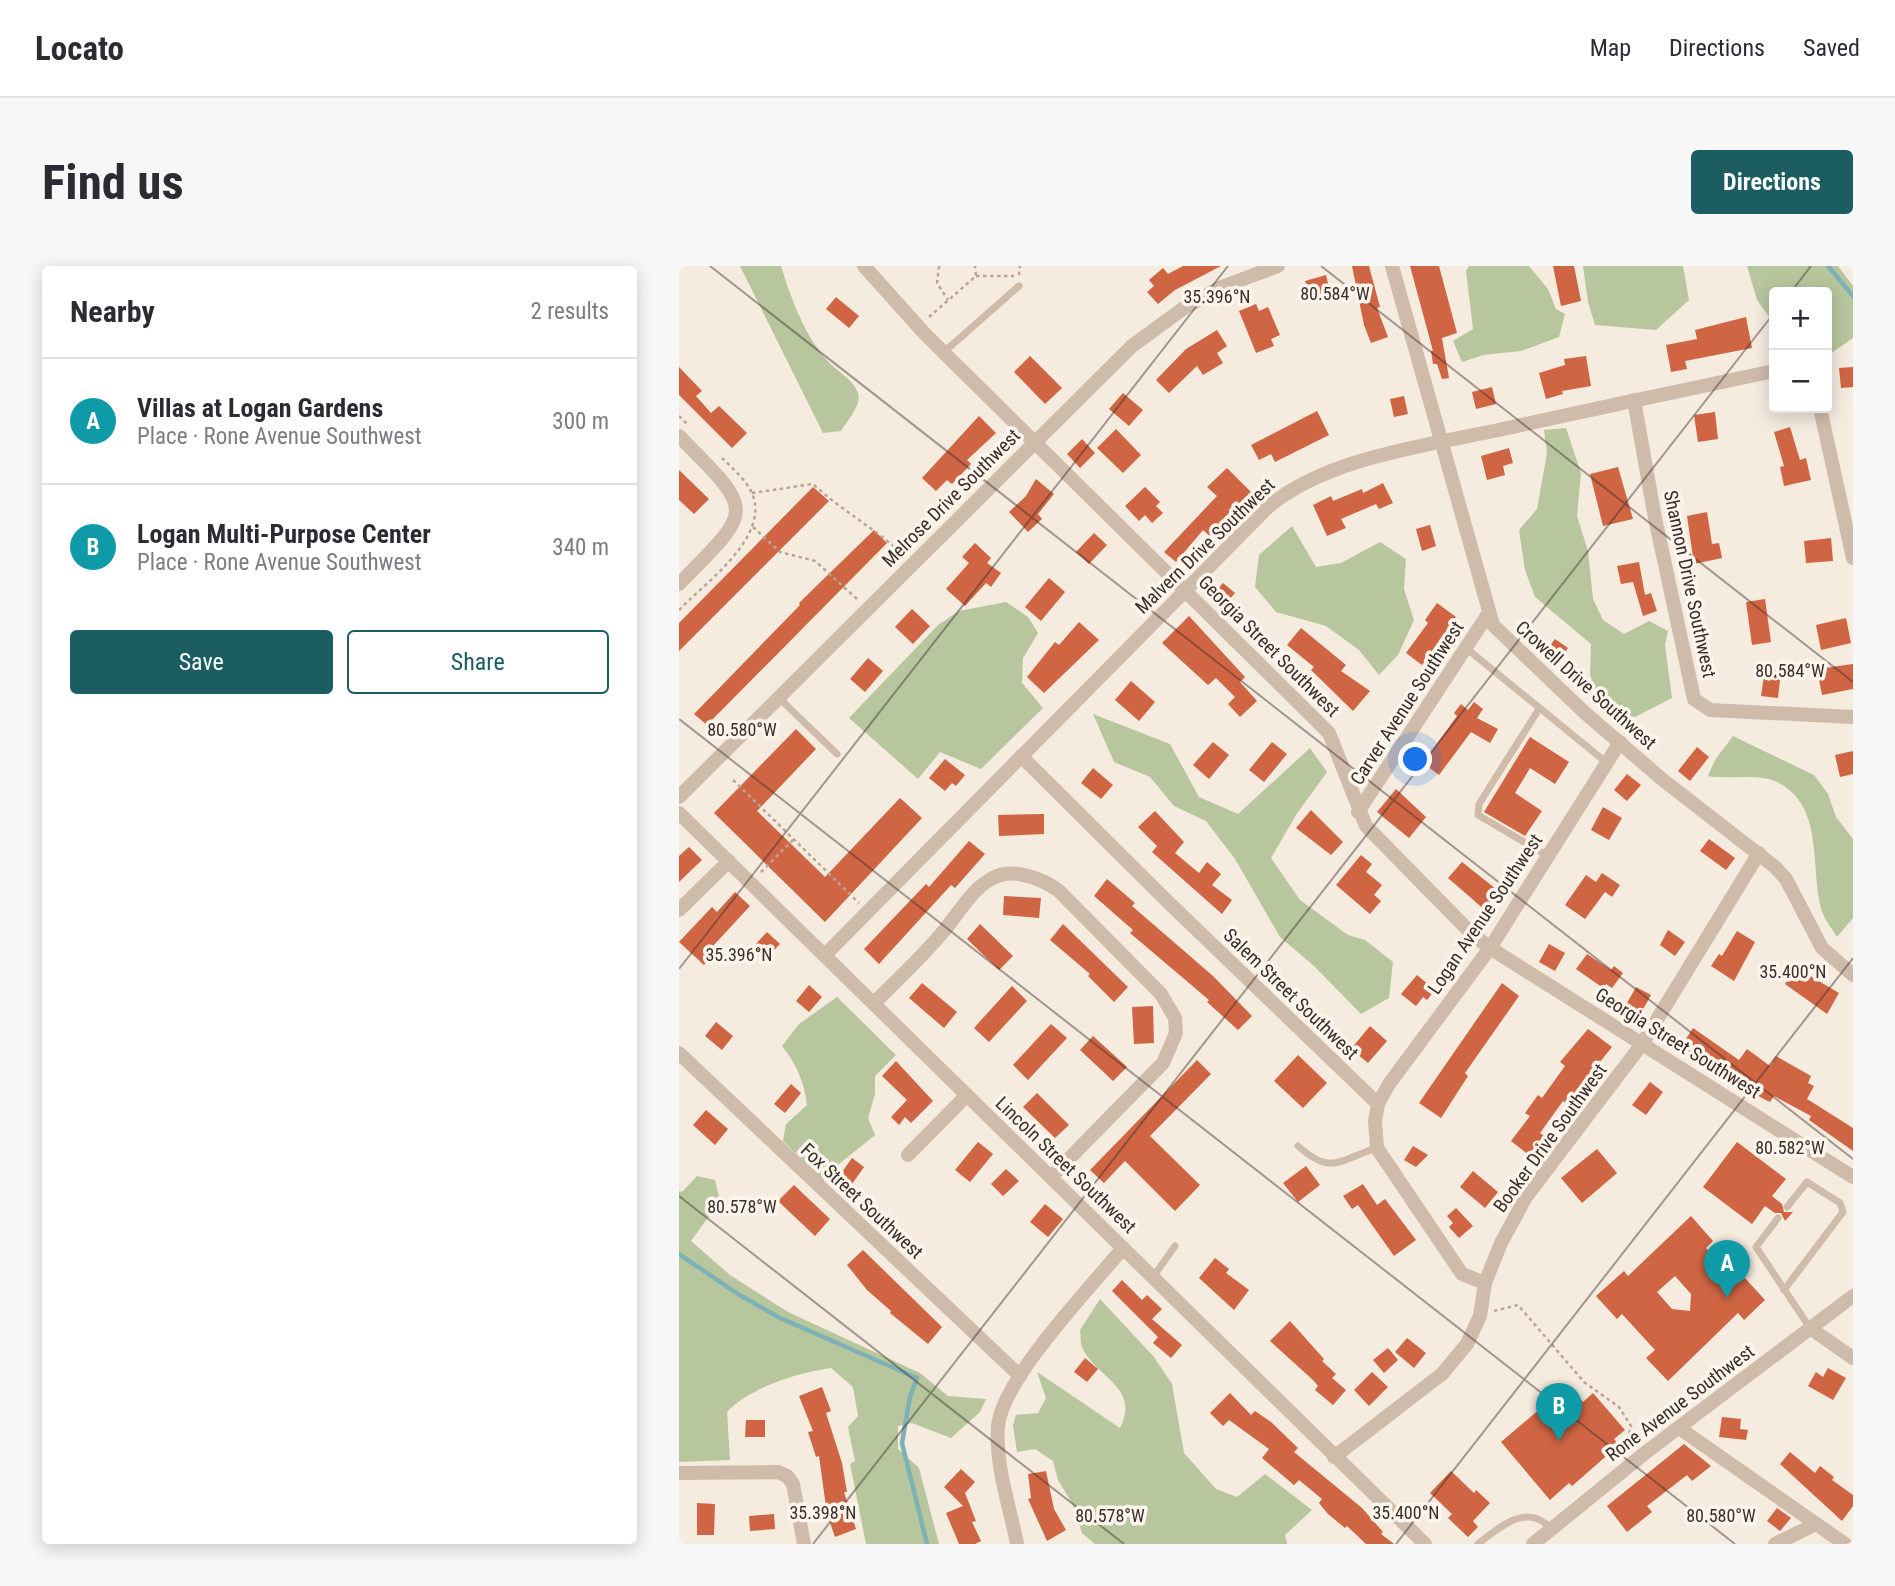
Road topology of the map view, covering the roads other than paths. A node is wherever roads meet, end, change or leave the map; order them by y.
1 (864, 266) edge
2 (1278, 266) edge
3 (1392, 266) edge
4 (1019, 286) dead end
5 (944, 352) junction
6 (1769, 372) edge
7 (1634, 400) junction
8 (1821, 413) edge
9 (679, 436) edge
10 (1034, 443) junction
11 (1440, 443) junction
12 (1853, 558) edge
13 (679, 584) edge
14 (1185, 590) junction
15 (1488, 614) junction
16 (1466, 648) junction
17 (778, 698) junction
18 (1539, 709) junction
19 (1853, 717) edge
20 (1620, 742) junction
21 (837, 754) dead end
22 (1021, 756) junction
23 (1607, 763) junction
24 (679, 797) edge
25 (1358, 812) junction
26 (679, 813) edge
27 (1759, 853) junction
28 (1548, 856) junction
29 (729, 861) junction
30 (679, 911) edge
31 (1490, 948) junction
32 (825, 955) junction
33 (1853, 975) edge
34 (874, 1003) junction
35 (1642, 1044) junction
36 (679, 1053) edge
37 (967, 1095) junction
38 (1378, 1104) junction
39 (1298, 1146) dead end
40 (1377, 1148) junction
41 (908, 1155) dead end
42 (1051, 1177) junction
43 (1853, 1177) edge
44 (1787, 1207) dead end
45 (1778, 1218) dead end
46 (1175, 1246) dead end
47 (1123, 1248) junction
48 (1153, 1277) junction
49 (1485, 1283) junction
50 (1784, 1290) junction
51 (1853, 1296) edge
52 (1810, 1328) junction
53 (1853, 1358) edge
54 (1020, 1376) junction
55 (1679, 1428) junction
56 (1334, 1457) junction
57 (679, 1473) edge
58 (1816, 1524) junction
59 (1552, 1529) junction
60 (804, 1544) edge
61 (1017, 1544) edge
62 (1425, 1544) edge
63 (1478, 1544) edge
64 (1533, 1544) edge
65 (1775, 1544) edge
66 (1845, 1544) edge

1 - 5 street, Georgia Street Southwest
2 - 10 street, Melrose Drive Southwest
3 - 11 street, Crowell Drive Southwest
4 - 5 lane
5 - 10 street, Georgia Street Southwest
6 - 7 street, Malvern Drive Southwest
7 - 11 street, Malvern Drive Southwest
7 - 19 street, Shannon Drive Southwest
8 - 12 street
9 - 13 street
10 - 14 street, Georgia Street Southwest
10 - 17 street, Melrose Drive Southwest
11 - 14 street, Malvern Drive Southwest
11 - 15 street, Crowell Drive Southwest
14 - 22 street, Malvern Drive Southwest
14 - 25 street, Georgia Street Southwest
15 - 16 street, Carver Avenue Southwest
15 - 20 street, Crowell Drive Southwest
16 - 18 lane
16 - 25 street, Carver Avenue Southwest
17 - 21 lane
17 - 24 street, Melrose Drive Southwest
18 - 23 lane
18 - 28 lane
20 - 23 street, Logan Avenue Southwest
20 - 27 street, Crowell Drive Southwest
22 - 32 street, Malvern Drive Southwest
22 - 38 street, Salem Street Southwest
23 - 28 street, Logan Avenue Southwest
25 - 31 street, Georgia Street Southwest
26 - 29 street, Lincoln Street Southwest
27 - 33 street, Crowell Drive Southwest
27 - 35 street, Booker Drive Southwest
28 - 31 street, Logan Avenue Southwest
29 - 30 street
29 - 32 street, Lincoln Street Southwest
31 - 35 street, Georgia Street Southwest
31 - 38 street, Logan Avenue Southwest
32 - 34 street, Lincoln Street Southwest
34 - 37 street, Lincoln Street Southwest
34 - 42 street
35 - 43 street, Georgia Street Southwest
35 - 49 street, Booker Drive Southwest
36 - 54 street, Fox Street Southwest
37 - 41 street
37 - 42 street, Lincoln Street Southwest
38 - 40 street
39 - 40 lane
40 - 49 street
42 - 47 street, Lincoln Street Southwest
44 - 50 lane
45 - 50 lane
46 - 48 lane
47 - 48 street, Lincoln Street Southwest
47 - 54 street
48 - 56 street, Lincoln Street Southwest
49 - 56 street, Booker Drive Southwest
50 - 52 lane
51 - 52 street, Rone Avenue Southwest
52 - 53 street
52 - 55 street, Rone Avenue Southwest
54 - 61 street
55 - 58 street
55 - 59 street, Rone Avenue Southwest
56 - 62 street, Lincoln Street Southwest
57 - 60 street
58 - 65 street
58 - 66 street
59 - 63 lane
59 - 64 street, Rone Avenue Southwest

